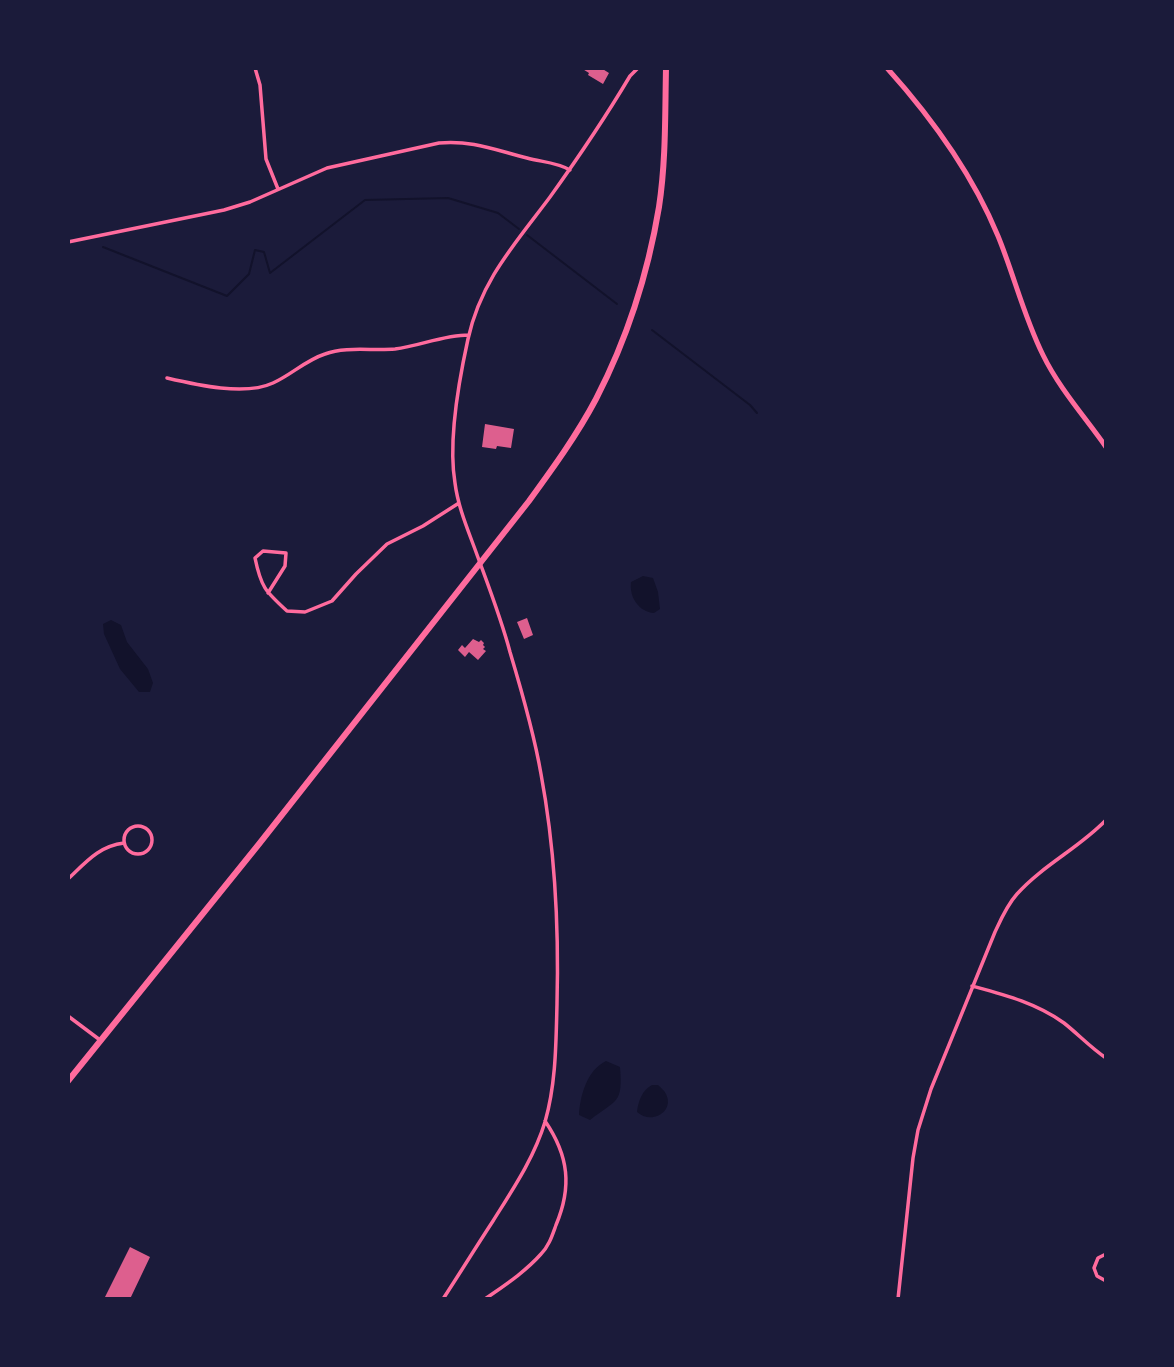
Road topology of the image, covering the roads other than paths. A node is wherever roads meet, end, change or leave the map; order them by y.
1 (255, 68) edge
2 (638, 68) edge
3 (666, 68) edge
4 (887, 68) edge
5 (570, 170) junction
6 (278, 189) junction
7 (68, 242) edge
8 (469, 335) junction
9 (167, 378) dead end
10 (1106, 447) edge
11 (459, 503) junction
12 (480, 564) junction
13 (268, 593) junction
14 (1106, 820) edge
15 (124, 843) junction
16 (68, 879) edge
17 (972, 986) junction
18 (68, 1016) edge
19 (100, 1040) junction
20 (1106, 1058) edge
21 (68, 1081) edge
22 (545, 1121) junction
23 (1106, 1254) edge
24 (1106, 1281) edge
25 (443, 1299) edge
26 (485, 1299) edge
27 (898, 1299) edge

1 - 6 street
2 - 5 street
3 - 12 main road
4 - 10 main road
5 - 6 street
5 - 8 street
6 - 7 street
8 - 9 street
8 - 11 street
11 - 12 street
11 - 13 street
12 - 19 main road
12 - 22 street
13 - 13 street
14 - 17 street
15 - 15 street
15 - 16 street
17 - 20 street
17 - 27 street
18 - 19 street
19 - 21 main road
22 - 25 street
22 - 26 street
23 - 24 street

